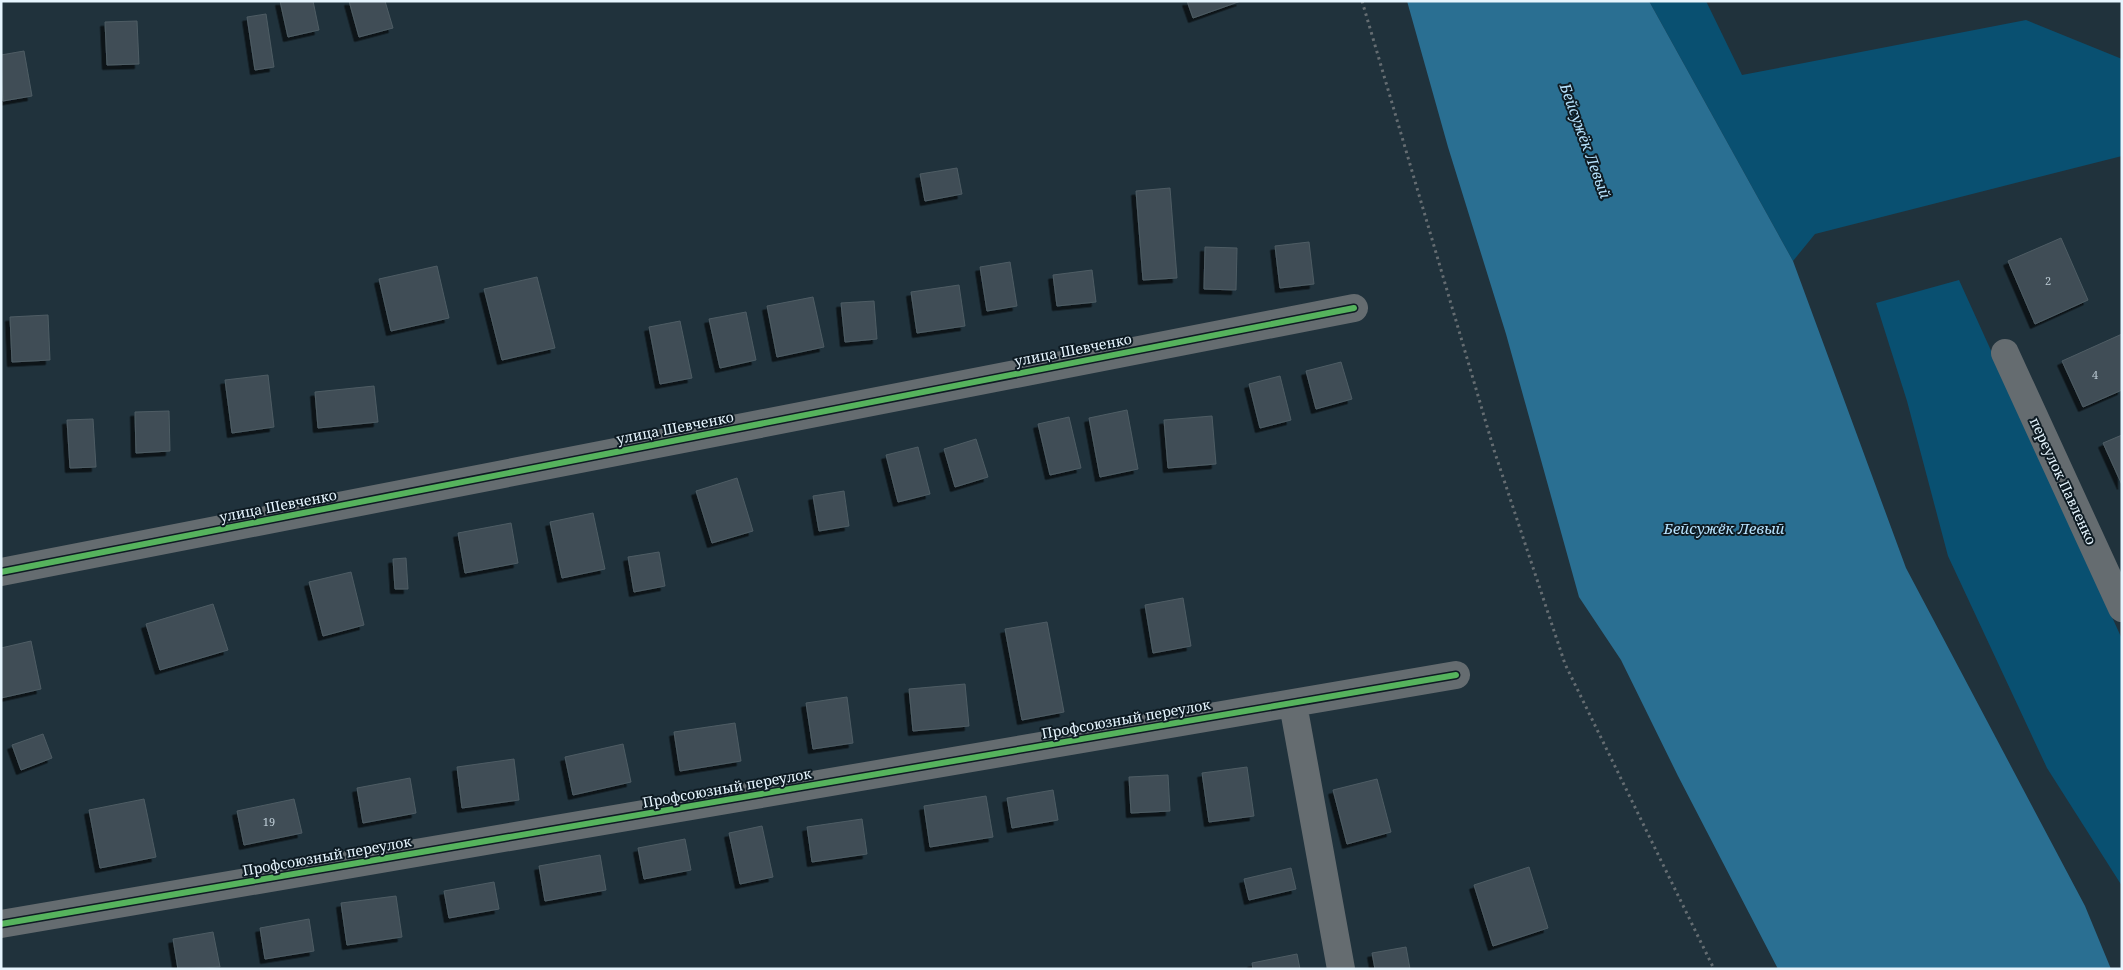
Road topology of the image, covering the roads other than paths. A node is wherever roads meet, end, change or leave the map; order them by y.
1 (1354, 308) dead end
2 (2005, 353) dead end
3 (1, 572) edge
4 (2122, 608) edge
5 (1456, 675) dead end
6 (1293, 704) junction
7 (1, 924) edge
8 (1341, 969) edge

1 - 3 street, улица Шевченко
2 - 4 street, переулок Павленко
5 - 6 street, Профсоюзный переулок
6 - 7 street, Профсоюзный переулок
6 - 8 street

